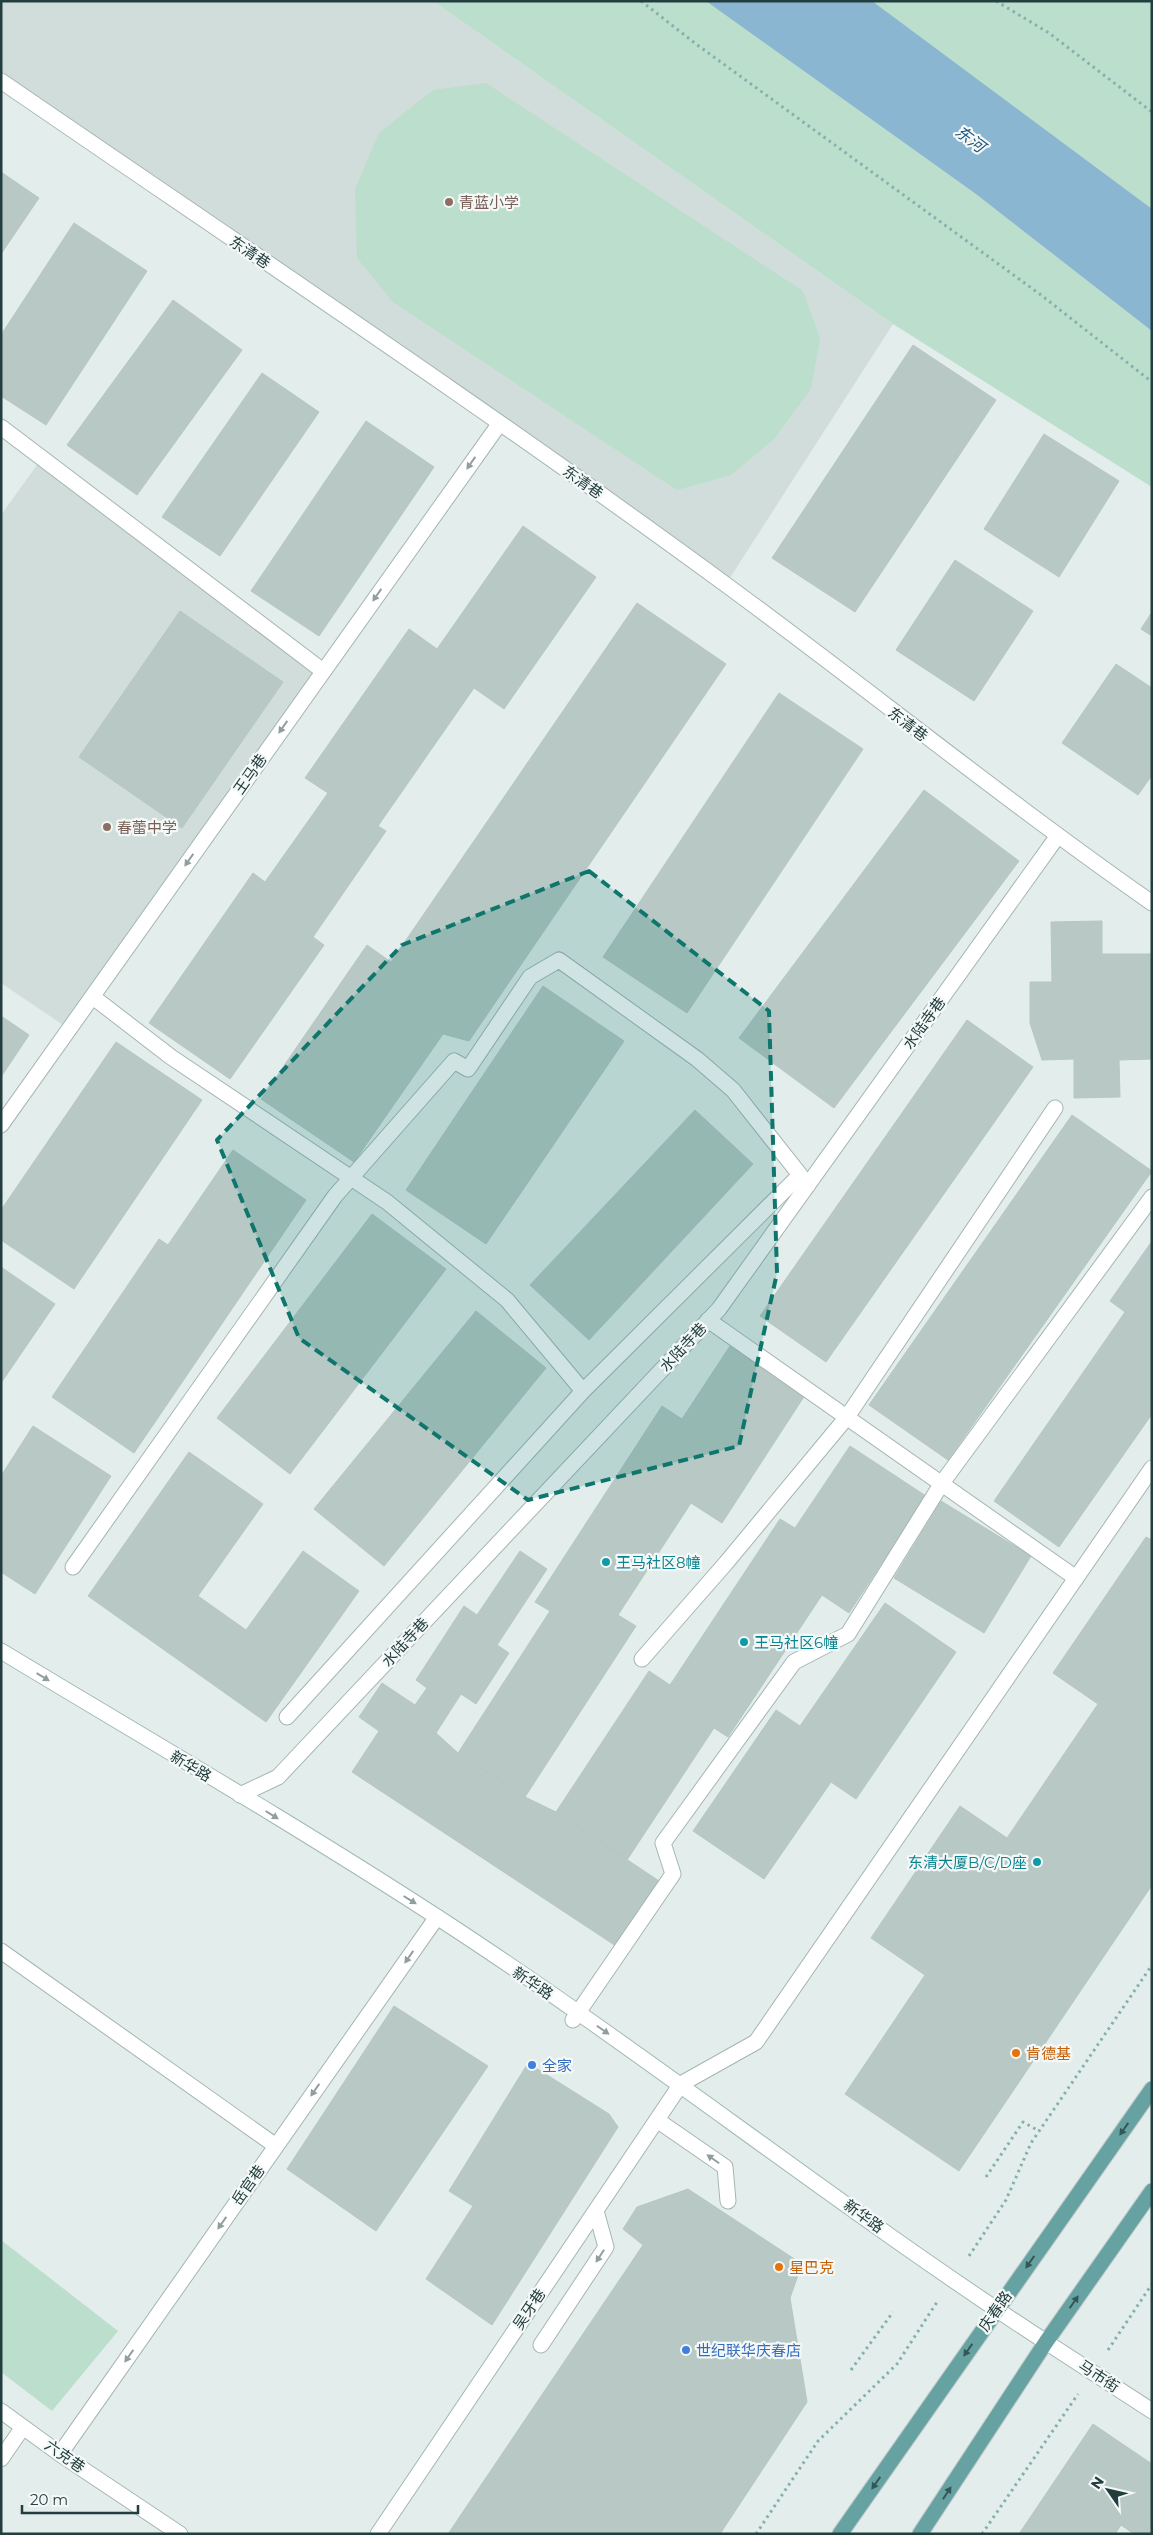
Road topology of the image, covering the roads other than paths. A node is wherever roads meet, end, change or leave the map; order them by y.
1 (1, 80) edge
2 (500, 423) junction
3 (1, 427) edge
4 (323, 670) junction
5 (1057, 837) junction
6 (1152, 903) edge
7 (93, 996) junction
8 (1055, 1108) dead end
9 (1, 1125) edge
10 (352, 1178) junction
11 (804, 1180) junction
12 (1152, 1197) edge
13 (708, 1320) junction
14 (583, 1391) junction
15 (847, 1417) junction
16 (1152, 1468) edge
17 (942, 1483) junction
18 (73, 1567) dead end
19 (1076, 1578) junction
20 (1, 1651) edge
21 (642, 1659) dead end
22 (287, 1717) dead end
23 (240, 1795) junction
24 (437, 1917) junction
25 (1, 1951) edge
26 (575, 2016) junction
27 (681, 2084) junction
28 (1152, 2089) edge
29 (657, 2120) junction
30 (276, 2146) junction
31 (1152, 2191) edge
32 (728, 2201) dead end
33 (596, 2211) junction
34 (996, 2310) junction
35 (1046, 2342) junction
36 (541, 2345) dead end
37 (1, 2411) edge
38 (1152, 2411) edge
39 (24, 2427) junction
40 (60, 2454) junction
41 (1, 2459) edge
42 (159, 2528) edge
43 (180, 2534) edge
44 (378, 2534) edge
45 (840, 2534) edge
46 (920, 2534) edge

1 - 2 street, 东清巷
2 -> 4 street, 王马巷
2 - 5 street, 东清巷
3 - 4 street
4 -> 7 street, 王马巷
5 - 6 street, 东清巷
5 - 11 street, 水陆寺巷
7 - 9 street, 王马巷
7 - 10 street
8 - 15 street
10 - 11 street
10 - 14 street
10 - 18 street
11 - 13 street, 水陆寺巷
11 - 14 street
12 - 17 street
13 - 15 street
13 - 23 street, 水陆寺巷
14 - 22 street
15 - 17 street
15 - 21 street
16 - 19 street
17 - 19 street
17 - 26 street
19 - 27 street
20 -> 23 street, 新华路
23 -> 24 street, 新华路
24 - 26 street, 新华路
24 -> 30 street, 岳官巷
25 - 30 street
26 -> 27 street, 新华路
27 - 29 street, 吴牙巷
27 - 34 street, 新华路
28 -> 34 main road, 庆春路
32 -> 29 street
29 - 33 street, 吴牙巷
30 -> 40 street, 岳官巷
35 -> 31 main road
33 -> 36 street
33 - 44 street, 吴牙巷
34 - 35 street, 新华路
34 -> 45 main road, 庆春路
35 - 38 street, 马市街
46 -> 35 main road
37 - 39 street, 六克巷
39 - 40 street, 六克巷
39 - 41 street
40 - 42 street, 六克巷
42 - 43 street, 六克巷

